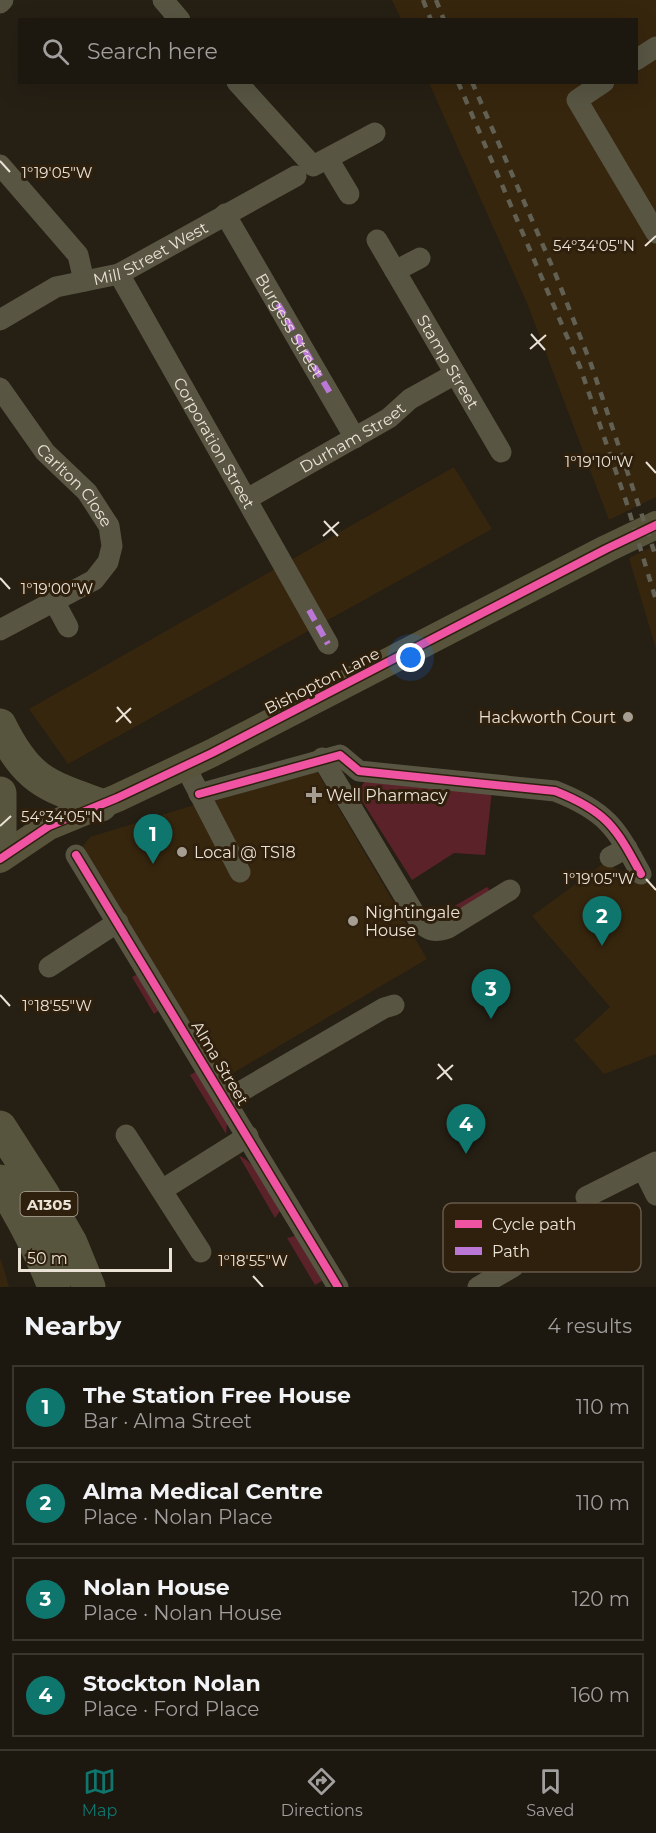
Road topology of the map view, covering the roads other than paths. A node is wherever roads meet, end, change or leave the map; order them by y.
1 (3, 0) edge
2 (163, 0) edge
3 (0, 3) edge
4 (178, 18) edge
5 (656, 47) edge
6 (638, 59) edge
7 (239, 84) edge
8 (601, 84) edge
9 (375, 133) dead end
10 (328, 159) junction
11 (0, 165) edge
12 (296, 176) dead end
13 (349, 194) dead end
14 (225, 214) junction
15 (656, 233) edge
16 (377, 240) dead end
17 (420, 258) dead end
18 (395, 271) junction
19 (119, 274) junction
20 (84, 281) junction
21 (0, 320) edge
22 (455, 374) junction
23 (0, 388) edge
24 (355, 438) junction
25 (501, 452) dead end
26 (247, 499) junction
27 (656, 525) edge
28 (54, 601) junction
29 (68, 627) dead end
30 (0, 630) edge
31 (328, 644) dead end
32 (0, 725) edge
33 (322, 758) junction
34 (185, 766) junction
35 (0, 793) edge
36 (199, 794) junction
37 (101, 804) junction
38 (0, 838) edge
39 (76, 855) dead end
40 (0, 859) edge
41 (240, 872) dead end
42 (641, 874) dead end
43 (510, 890) dead end
44 (118, 922) junction
45 (49, 967) dead end
46 (394, 1005) dead end
47 (226, 1100) junction
48 (0, 1127) edge
49 (126, 1135) dead end
50 (248, 1136) junction
51 (650, 1166) edge
52 (0, 1181) edge
53 (162, 1190) junction
54 (656, 1195) edge
55 (586, 1197) dead end
56 (201, 1252) dead end
57 (504, 1272) edge
58 (54, 1287) edge
59 (90, 1287) edge
60 (338, 1287) edge
61 (478, 1287) edge

1 - 3 street
2 - 4 street
5 - 6 street
7 - 10 street
8 - 15 street
9 - 10 street
10 - 13 street
11 - 20 street
12 - 14 street, Mill Street West
14 - 19 street, Mill Street West
14 - 24 street, Burgess Street
16 - 18 street, Stamp Street
17 - 18 street
18 - 22 street, Stamp Street
19 - 20 street, Mill Street West
19 - 26 street, Corporation Street
20 - 21 street, Mill Street West
22 - 24 street, Durham Street
22 - 25 street, Stamp Street
23 - 28 street, Carlton Close
24 - 26 street, Durham Street
26 - 31 street, Corporation Street
27 - 34 street, Bishopton Lane
28 - 29 street
28 - 30 street, Carlton Close
32 - 37 main road
33 - 36 street
33 - 42 street
33 - 43 street
34 - 36 street
34 - 37 street, Bishopton Lane
35 - 38 main road
36 - 41 street
37 - 40 street, Bishopton Lane
39 - 44 street, Alma Street
44 - 45 street
44 - 47 street, Alma Street
46 - 47 street
47 - 50 street, Alma Street
48 - 59 main road, A1305
49 - 53 street
50 - 53 street
50 - 60 street, Alma Street
51 - 54 street
51 - 55 street
52 - 58 main road, A1305
53 - 56 street
57 - 61 street

